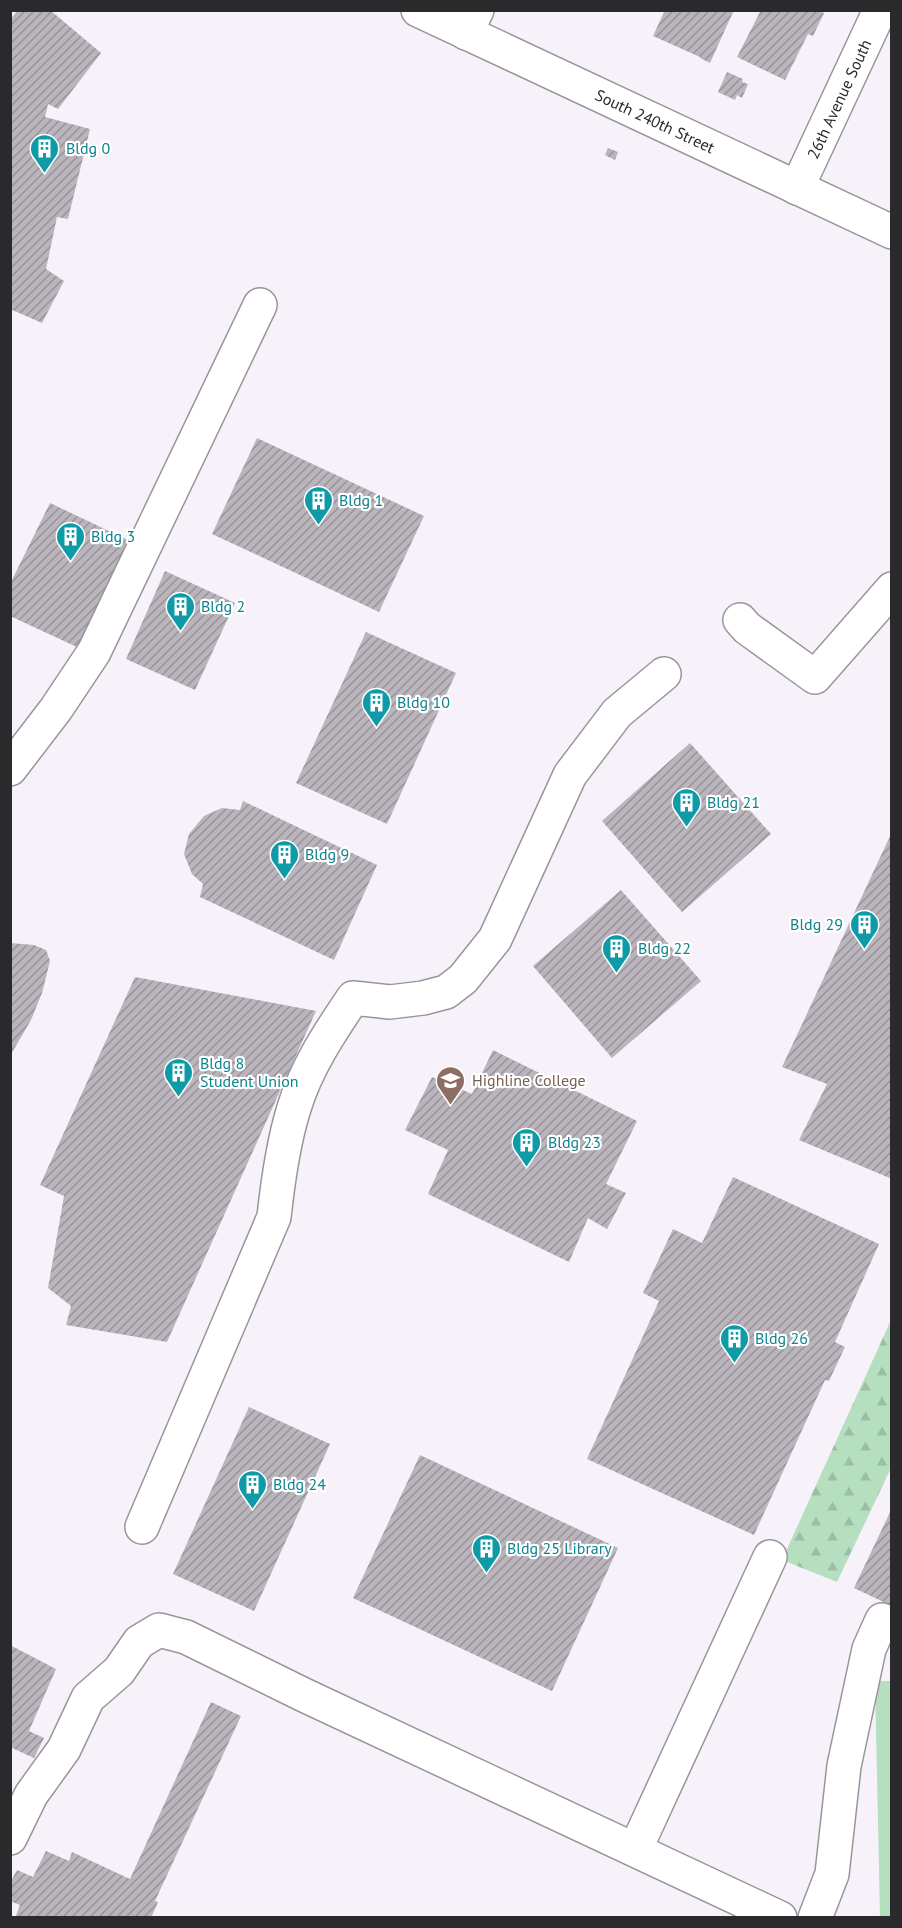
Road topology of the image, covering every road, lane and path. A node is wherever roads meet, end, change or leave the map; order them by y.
1 (418, 10) edge
2 (880, 10) edge
3 (472, 22) edge
4 (797, 188) junction
5 (891, 232) edge
6 (260, 304) dead end
7 (891, 589) edge
8 (740, 620) dead end
9 (664, 674) dead end
10 (10, 768) edge
11 (142, 1527) dead end
12 (770, 1557) dead end
13 (891, 1624) edge
14 (10, 1838) edge
15 (635, 1850) junction
16 (780, 1917) edge
17 (815, 1917) edge

1 - 3 main road, South 240th Street
2 - 4 main road, 26th Avenue South
3 - 4 main road, South 240th Street
4 - 5 main road, South 240th Street
6 - 10 main road
7 - 8 main road
9 - 11 main road
12 - 15 main road
13 - 17 main road
14 - 15 main road
15 - 16 main road

